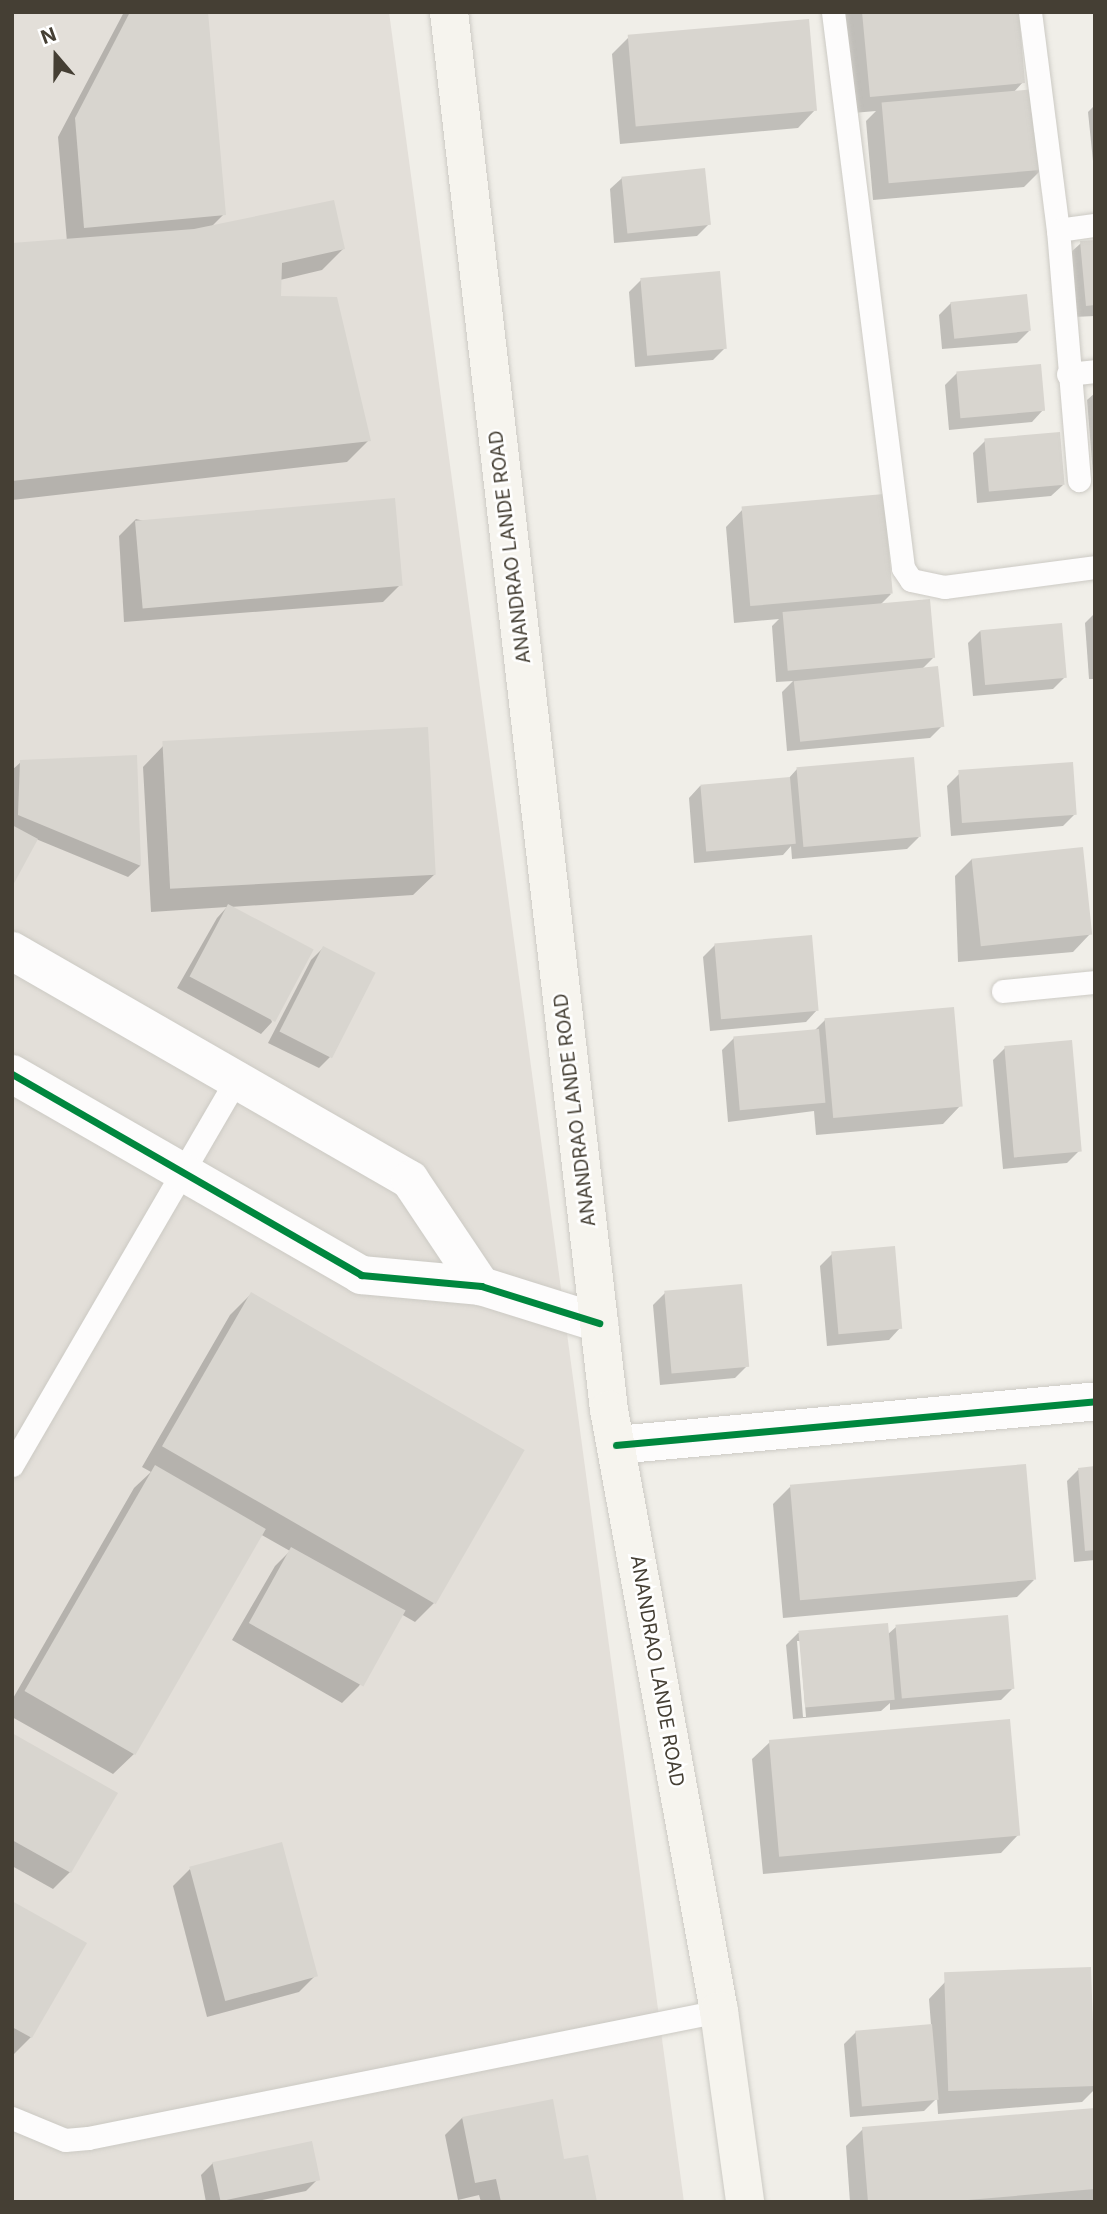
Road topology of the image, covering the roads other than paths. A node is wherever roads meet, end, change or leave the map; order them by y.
1 (449, 12) edge
2 (833, 12) edge
3 (1030, 12) edge
4 (1095, 225) edge
5 (1058, 230) junction
6 (1095, 370) edge
7 (1068, 374) junction
8 (1079, 480) dead end
9 (1095, 567) edge
10 (12, 951) edge
11 (1095, 982) edge
12 (1003, 991) dead end
13 (12, 1074) edge
14 (236, 1080) junction
15 (180, 1171) junction
16 (481, 1286) junction
17 (599, 1323) junction
18 (1095, 1401) edge
19 (615, 1446) junction
20 (12, 1465) edge
21 (719, 2011) junction
22 (12, 2118) edge
23 (745, 2202) edge

1 - 17 main road, ANANDRAO LANDE ROAD
2 - 9 lane
3 - 5 lane
4 - 5 lane
5 - 7 lane
6 - 7 lane
7 - 8 lane
10 - 14 street
11 - 12 lane
13 - 15 street
14 - 15 lane
14 - 16 street
15 - 16 street
15 - 20 lane
16 - 17 street
17 - 19 main road, ANANDRAO LANDE ROAD
18 - 19 street
19 - 21 main road, ANANDRAO LANDE ROAD
21 - 22 lane
21 - 23 main road, ANANDRAO LANDE ROAD

